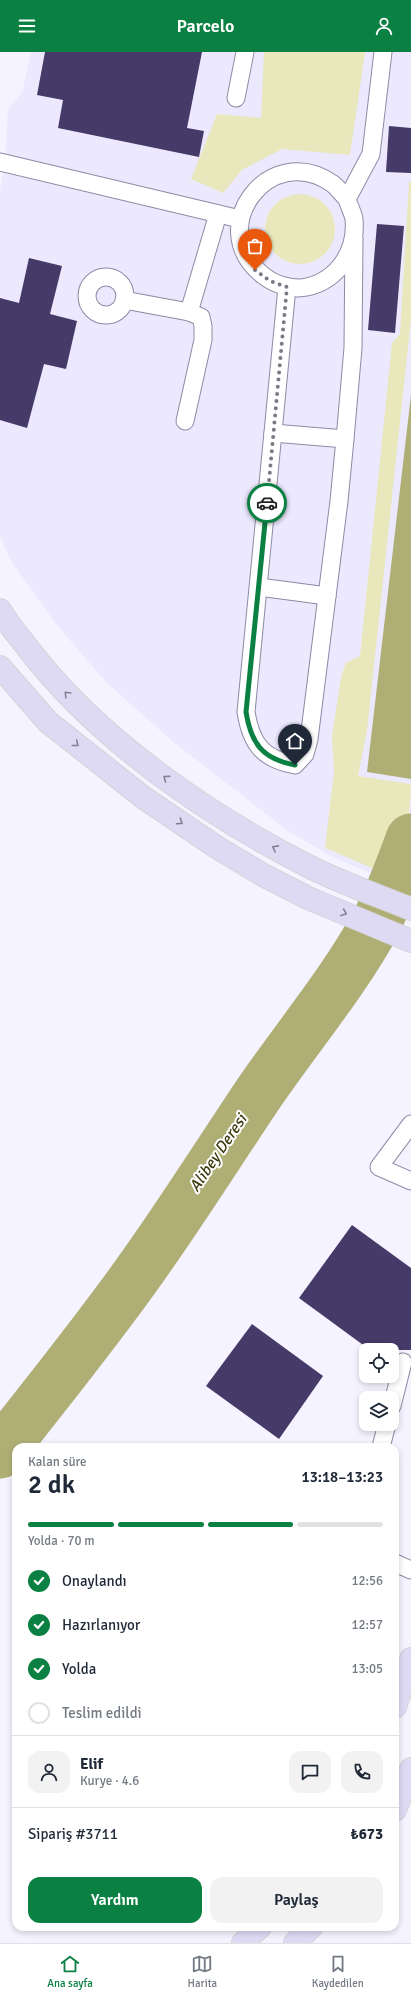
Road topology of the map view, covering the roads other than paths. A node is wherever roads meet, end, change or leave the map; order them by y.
1 (245, 52) edge
2 (383, 52) edge
3 (236, 98) dead end
4 (0, 162) edge
5 (347, 200) junction
6 (218, 214) junction
7 (240, 219) junction
8 (354, 238) junction
9 (287, 287) junction
10 (124, 300) dead end
11 (189, 312) junction
12 (185, 421) dead end
13 (273, 434) junction
14 (345, 439) junction
15 (259, 586) junction
16 (327, 596) junction
17 (0, 610) edge
18 (0, 667) edge
19 (411, 909) edge
20 (411, 941) edge
21 (411, 1124) edge
22 (411, 1181) edge
23 (403, 1362) dead end
24 (396, 1391) edge
25 (385, 1431) edge
26 (383, 1443) edge
27 (399, 1565) edge
28 (411, 1570) edge
29 (411, 1658) edge
30 (399, 1695) edge
31 (411, 1769) edge
32 (399, 1800) edge
33 (411, 1803) edge
34 (399, 1816) edge
35 (256, 1931) edge
36 (307, 1931) edge
37 (243, 1943) edge
38 (295, 1943) edge

1 - 3 lane
2 - 5 lane
4 - 6 lane
5 - 7 lane
5 - 8 lane
6 - 7 lane
6 - 11 lane
7 - 9 lane
8 - 9 lane
8 - 14 lane
9 - 13 lane
10 - 11 lane
11 - 12 lane
13 - 14 lane
13 - 15 lane
14 - 16 lane
15 - 16 lane
15 - 16 lane
19 -> 17 main road
18 -> 20 main road
21 - 22 lane
23 - 24 lane
25 - 26 lane
27 - 28 lane
29 - 30 main road
31 - 32 main road
33 - 34 main road
35 - 37 main road
36 - 38 main road

